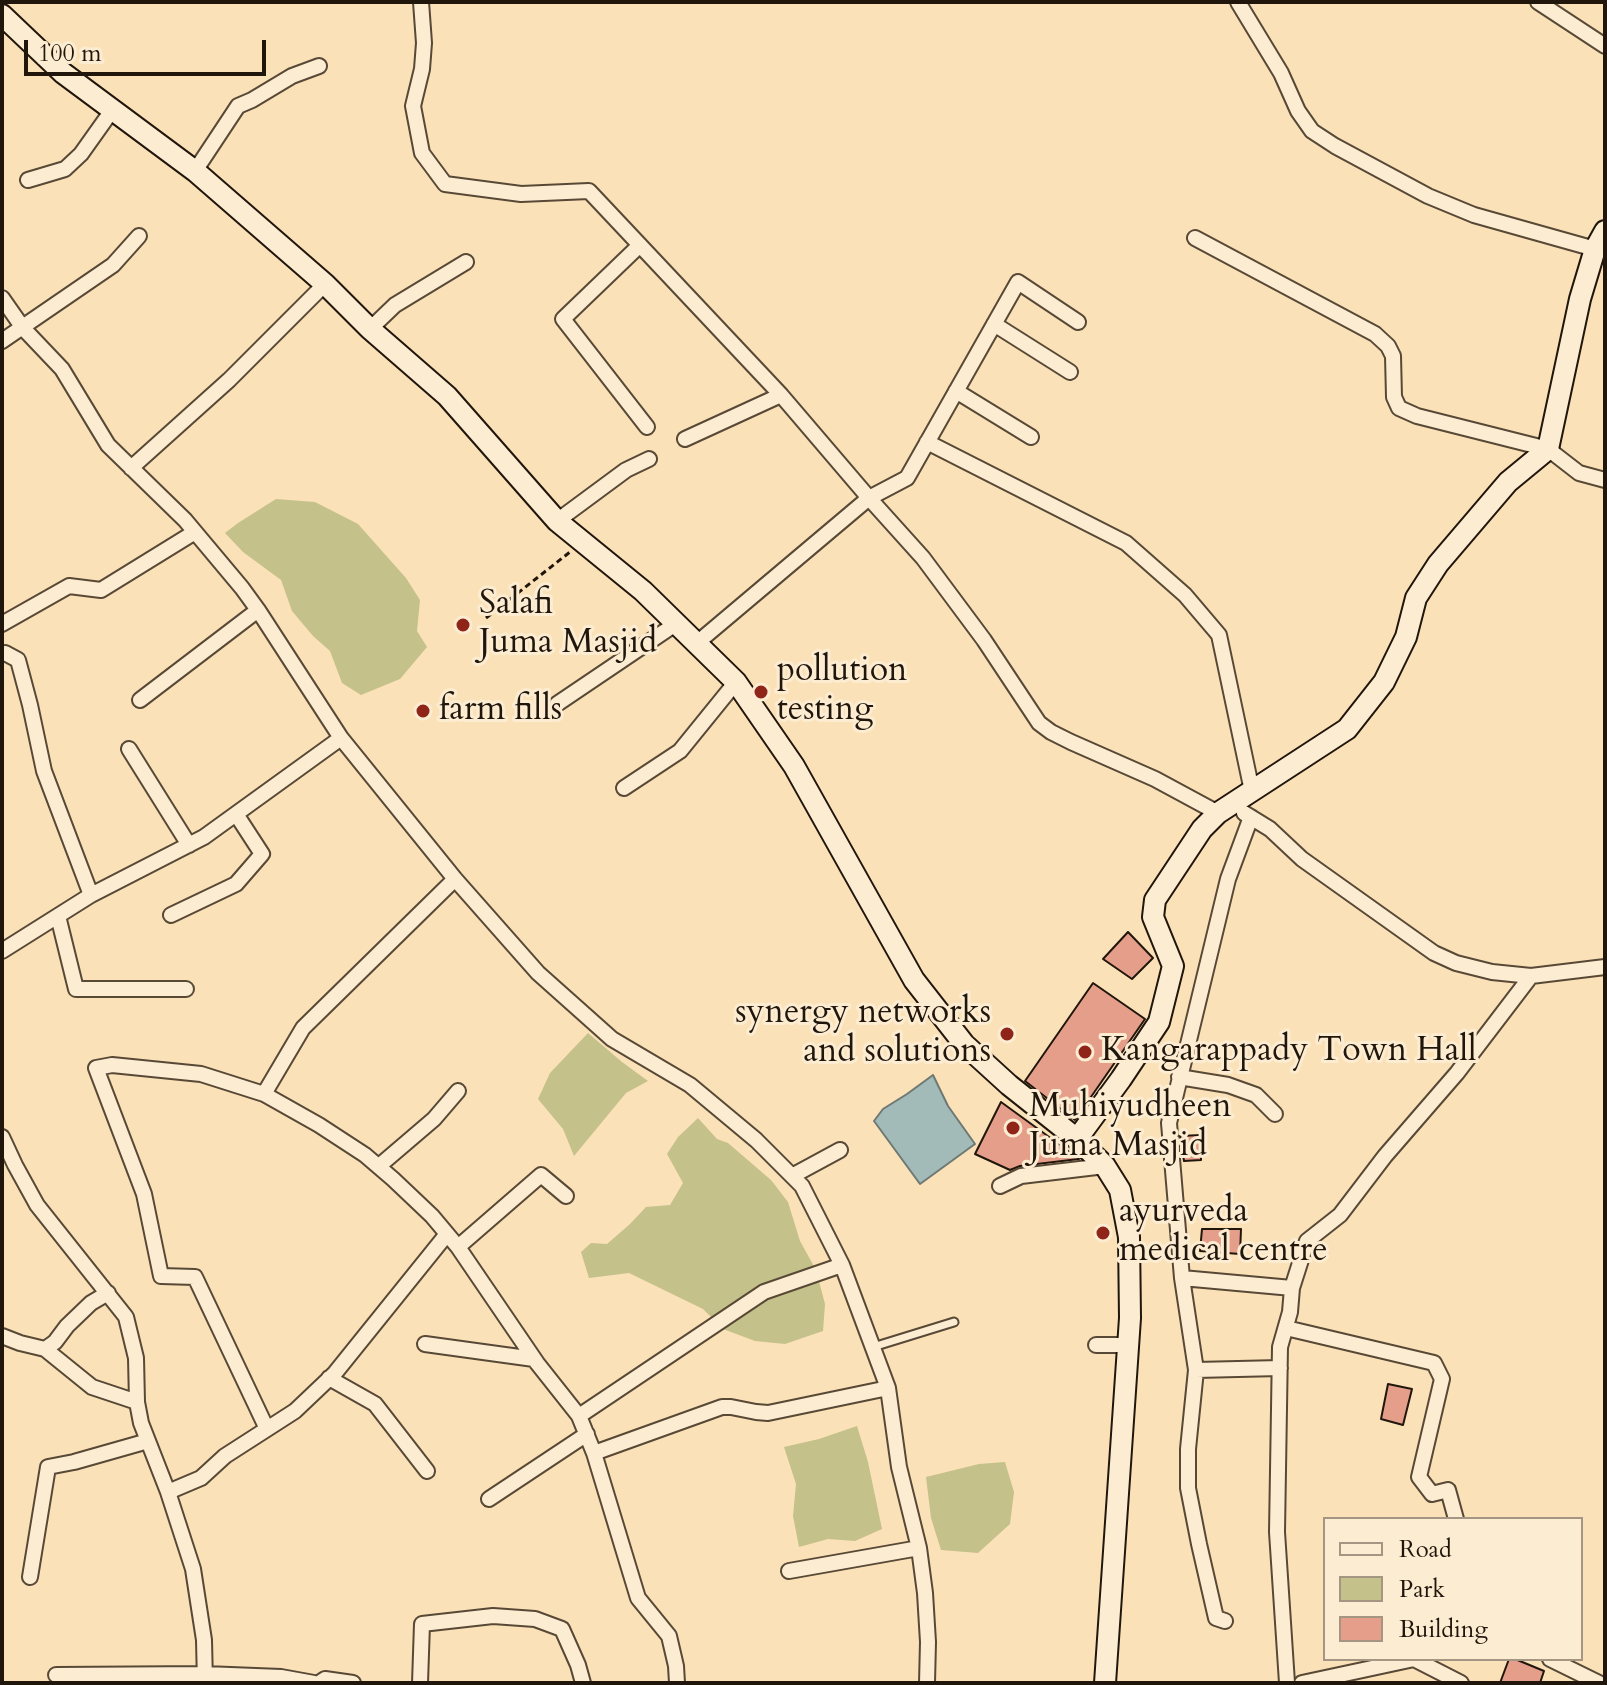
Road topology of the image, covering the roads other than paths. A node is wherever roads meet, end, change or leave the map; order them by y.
1 (421, 2) edge
2 (1238, 2) edge
3 (1538, 2) edge
4 (2, 15) edge
5 (1605, 46) edge
6 (319, 66) dead end
7 (113, 109) junction
8 (195, 171) junction
9 (28, 180) dead end
10 (139, 236) dead end
11 (1195, 238) dead end
12 (1600, 240) edge
13 (640, 245) junction
14 (466, 262) dead end
15 (325, 284) junction
16 (2, 298) edge
17 (1078, 322) dead end
18 (994, 324) junction
19 (23, 328) junction
20 (370, 329) junction
21 (2, 341) edge
22 (1070, 372) dead end
23 (956, 391) junction
24 (781, 395) junction
25 (647, 427) dead end
26 (1031, 437) dead end
27 (685, 439) dead end
28 (927, 442) junction
29 (1548, 449) junction
30 (649, 459) dead end
31 (131, 468) junction
32 (1605, 480) edge
33 (869, 498) junction
34 (557, 521) junction
35 (195, 532) junction
36 (258, 610) junction
37 (677, 623) junction
38 (2, 624) edge
39 (697, 643) junction
40 (2, 654) edge
41 (736, 682) junction
42 (140, 700) dead end
43 (557, 704) dead end
44 (341, 738) junction
45 (129, 749) dead end
46 (624, 788) dead end
47 (1252, 791) junction
48 (1225, 809) junction
49 (236, 814) junction
50 (1251, 817) junction
51 (189, 845) junction
52 (455, 879) junction
53 (91, 895) junction
54 (171, 915) dead end
55 (58, 916) junction
56 (2, 951) edge
57 (1605, 967) edge
58 (1531, 976) junction
59 (186, 989) dead end
60 (1179, 1077) junction
61 (458, 1091) dead end
62 (264, 1094) junction
63 (1275, 1114) dead end
64 (2, 1137) edge
65 (1077, 1139) junction
66 (840, 1150) dead end
67 (379, 1166) junction
68 (1105, 1166) junction
69 (792, 1176) junction
70 (1000, 1186) dead end
71 (566, 1196) dead end
72 (447, 1234) junction
73 (458, 1247) junction
74 (842, 1265) junction
75 (1182, 1278) junction
76 (1292, 1288) junction
77 (108, 1293) junction
78 (954, 1322) dead end
79 (1286, 1328) junction
80 (2, 1336) edge
81 (425, 1344) dead end
82 (1096, 1345) dead end
83 (1128, 1345) junction
84 (873, 1347) junction
85 (45, 1349) junction
86 (534, 1359) junction
87 (1280, 1368) junction
88 (1196, 1370) junction
89 (329, 1378) junction
90 (888, 1388) junction
91 (137, 1402) junction
92 (579, 1416) junction
93 (267, 1429) junction
94 (587, 1434) junction
95 (148, 1441) junction
96 (594, 1453) junction
97 (427, 1471) dead end
98 (168, 1492) junction
99 (489, 1499) dead end
100 (1455, 1517) edge
101 (919, 1548) junction
102 (789, 1571) dead end
103 (30, 1577) dead end
104 (1225, 1621) dead end
105 (1405, 1661) edge
106 (1418, 1661) edge
107 (1554, 1661) edge
108 (56, 1675) dead end
109 (205, 1678) edge
110 (80, 1679) edge
111 (316, 1683) edge
112 (353, 1683) edge
113 (420, 1683) edge
114 (583, 1683) edge
115 (677, 1683) edge
116 (927, 1683) edge
117 (1105, 1683) edge
118 (1287, 1683) edge
119 (1302, 1683) edge
120 (1461, 1683) edge
121 (1599, 1683) edge

1 - 13 street
2 - 12 street
3 - 5 street
4 - 7 main road
6 - 8 street
7 - 8 main road
7 - 9 street
8 - 15 main road
10 - 19 street
11 - 29 street
12 - 29 main road
13 - 24 street
13 - 25 street
14 - 20 street
15 - 20 main road
15 - 31 street
16 - 19 street
17 - 18 street
18 - 22 street
18 - 23 street
19 - 21 street
19 - 31 street
20 - 34 main road
23 - 26 street
23 - 28 street
24 - 27 street
24 - 33 street
28 - 33 street
28 - 47 street
29 - 32 street
29 - 47 main road
30 - 34 street
31 - 35 street
33 - 39 street
33 - 48 street
34 - 37 main road
35 - 36 street
35 - 38 street
36 - 42 street
36 - 44 street
37 - 39 main road
37 - 43 street
39 - 41 main road
40 - 53 street
41 - 46 street
41 - 65 main road
44 - 49 street
44 - 52 street
45 - 51 street
47 - 48 main road
48 - 50 street
48 - 65 main road
49 - 51 street
49 - 54 street
50 - 58 street
50 - 60 street
51 - 53 street
52 - 62 street
52 - 69 street
53 - 55 street
55 - 56 street
55 - 59 street
57 - 58 street
58 - 76 street
60 - 63 street
60 - 75 street
61 - 67 street
62 - 67 street
62 - 93 street
64 - 77 street
65 - 68 main road
66 - 69 street
67 - 72 street
68 - 70 street
68 - 83 main road
69 - 74 street
71 - 73 street
72 - 73 street
72 - 89 street
73 - 86 street
74 - 84 street
74 - 92 street
75 - 76 street
75 - 88 street
76 - 79 street
77 - 85 street
77 - 91 street
78 - 84 lane
79 - 87 street
79 - 100 street
80 - 85 street
81 - 86 street
82 - 83 street
83 - 117 main road
84 - 90 street
85 - 91 street
86 - 92 street
87 - 88 street
87 - 118 street
88 - 104 street
89 - 93 street
89 - 97 street
90 - 96 street
90 - 101 street
91 - 95 street
92 - 94 street
93 - 98 street
94 - 96 street
94 - 99 street
95 - 98 street
95 - 103 street
96 - 115 street
98 - 109 street
101 - 102 street
101 - 116 street
105 - 119 street
106 - 120 street
107 - 121 street
108 - 110 street
109 - 110 street
109 - 111 street
111 - 112 street
113 - 114 street

